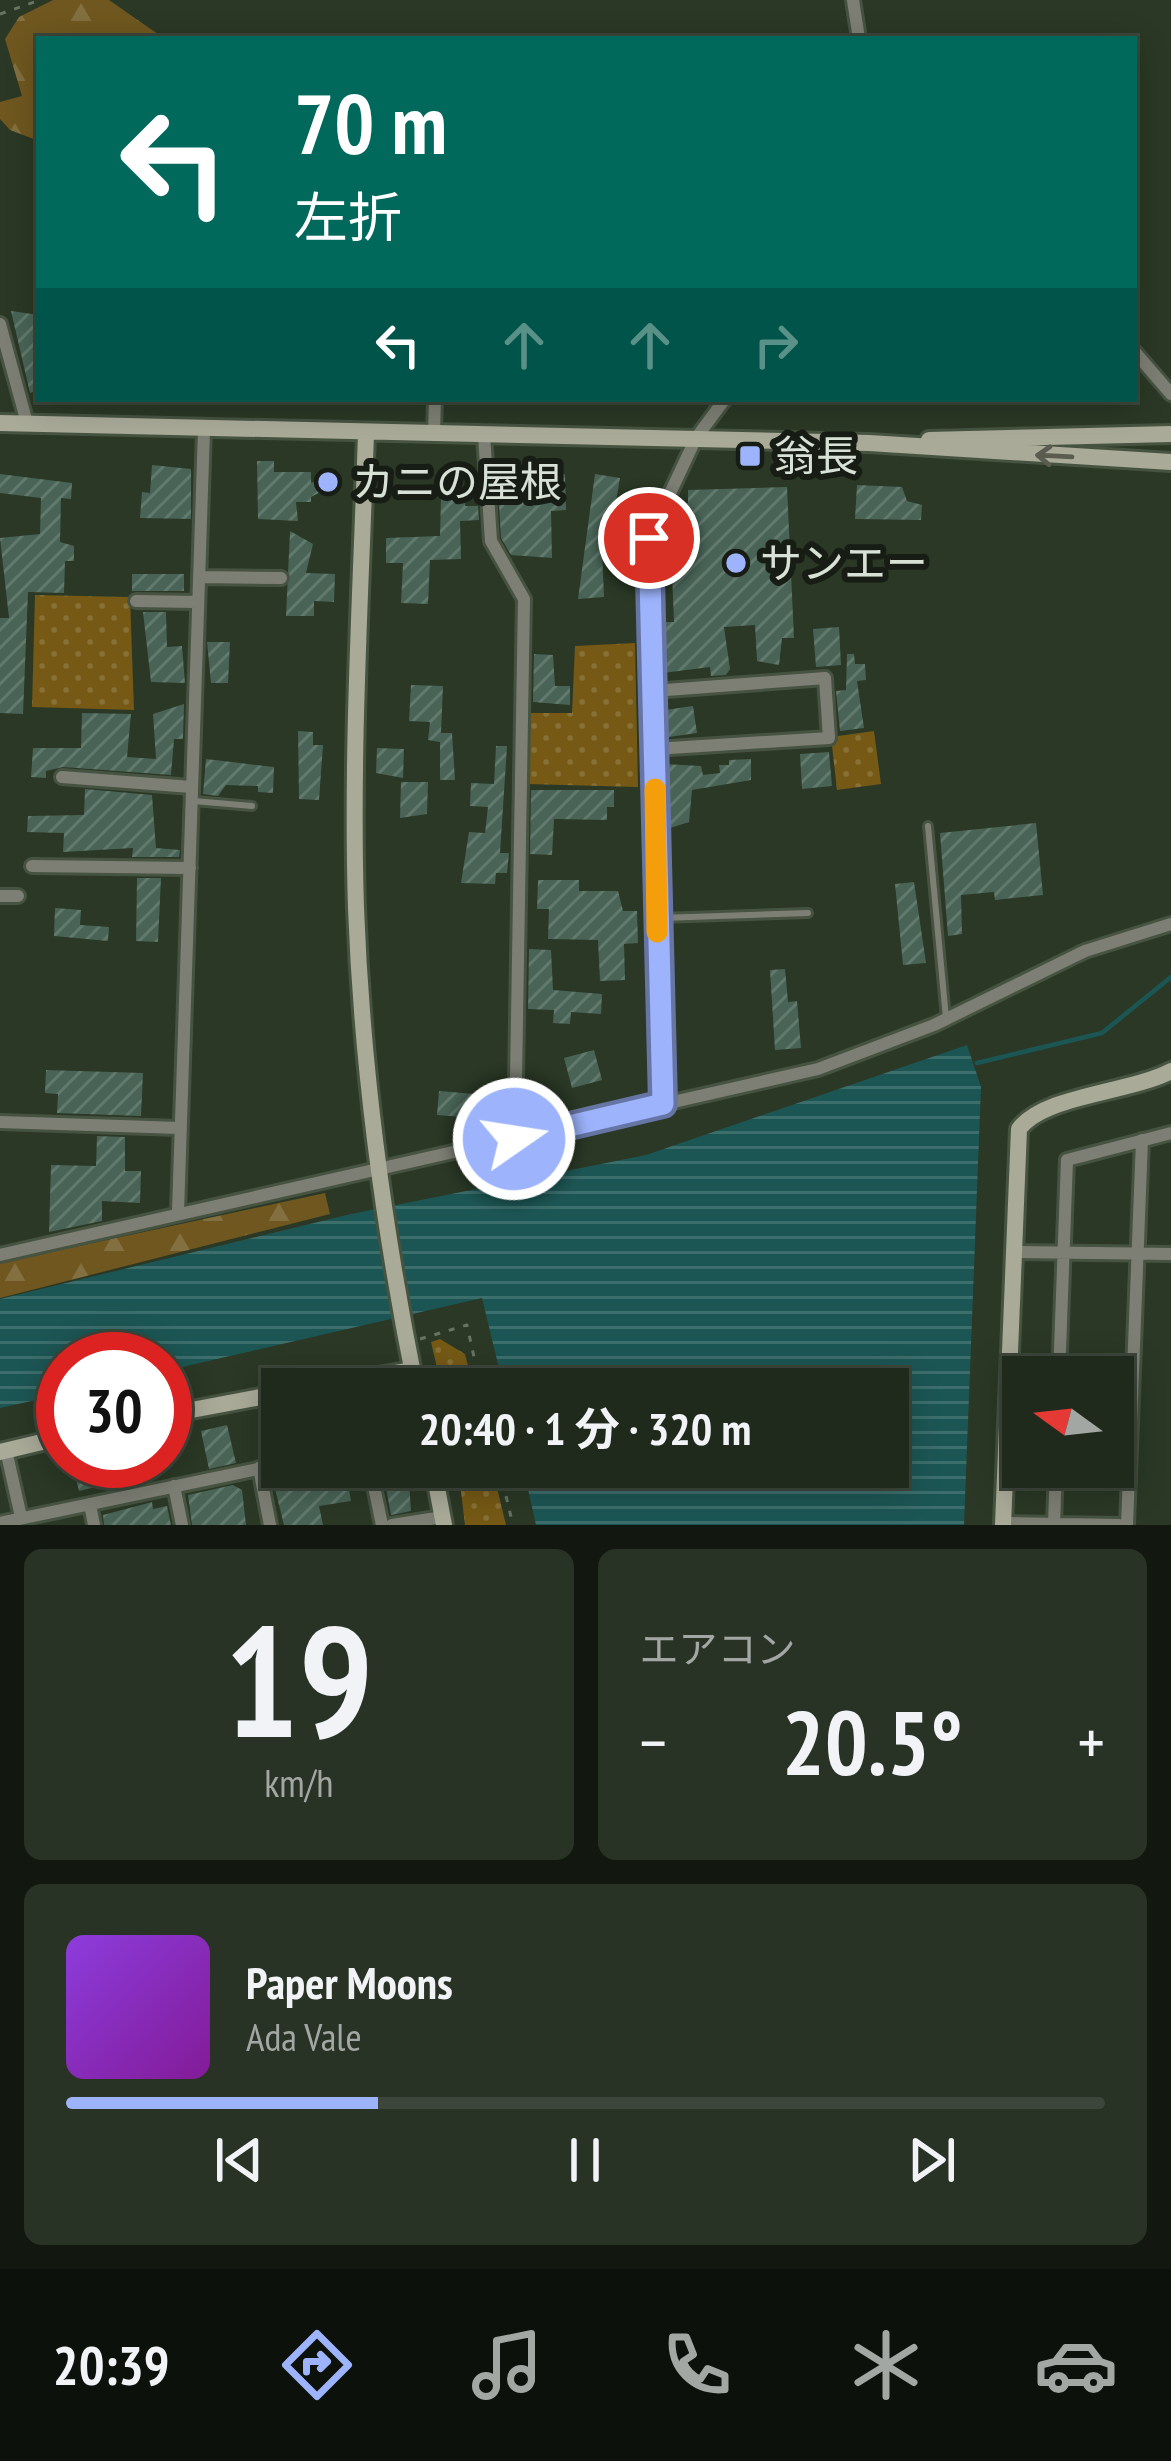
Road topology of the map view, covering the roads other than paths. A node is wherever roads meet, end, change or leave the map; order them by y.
1 (853, 0) edge
2 (859, 36) edge
3 (0, 324) edge
4 (1137, 354) edge
5 (1171, 394) edge
6 (435, 402) edge
7 (723, 402) edge
8 (0, 423) edge
9 (27, 423) junction
10 (204, 430) junction
11 (366, 433) junction
12 (434, 434) junction
13 (1171, 434) edge
14 (484, 435) junction
15 (696, 438) junction
16 (868, 443) junction
17 (1171, 462) edge
18 (199, 577) junction
19 (281, 578) dead end
20 (136, 601) dead end
21 (197, 602) junction
22 (653, 691) junction
23 (654, 749) junction
24 (62, 777) dead end
25 (191, 794) junction
26 (252, 806) dead end
27 (928, 826) dead end
28 (32, 866) dead end
29 (190, 868) junction
30 (0, 896) edge
31 (18, 896) dead end
32 (808, 913) dead end
33 (656, 919) junction
34 (1171, 924) edge
35 (946, 1018) junction
36 (1171, 1071) edge
37 (663, 1104) junction
38 (0, 1122) edge
39 (179, 1128) junction
40 (1171, 1133) edge
41 (514, 1139) junction
42 (1142, 1140) junction
43 (378, 1169) junction
44 (178, 1212) junction
45 (1012, 1252) junction
46 (1064, 1252) junction
47 (1137, 1254) junction
48 (1171, 1254) edge
49 (0, 1255) edge
50 (1060, 1356) edge
51 (412, 1368) edge
52 (261, 1397) edge
53 (192, 1410) edge
54 (36, 1443) edge
55 (3, 1451) edge
56 (259, 1468) joint
57 (192, 1482) edge
58 (165, 1488) edge
59 (174, 1488) edge
60 (374, 1488) edge
61 (437, 1488) edge
62 (1055, 1488) edge
63 (89, 1504) junction
64 (21, 1517) junction
65 (443, 1521) edge
66 (0, 1522) edge
67 (1004, 1524) edge
68 (1054, 1524) edge
69 (94, 1525) edge
70 (182, 1525) edge
71 (270, 1525) edge
72 (382, 1525) edge
73 (392, 1525) edge
74 (1123, 1525) edge

1 - 2 street
3 - 9 street
4 - 5 street
6 - 12 street
7 - 15 street
8 - 9 street
9 - 10 street
10 - 11 street
10 - 18 street
11 - 12 street
11 - 43 street
12 - 14 street
13 - 16 street
14 - 15 street
14 - 41 street
15 - 16 street
15 - 22 street
17 -> 16 street
18 - 19 street
18 - 21 street
20 - 21 street
21 - 25 street
22 - 23 street
22 - 23 street
23 - 33 street
24 - 25 street
25 - 26 lane
25 - 29 street
27 - 35 lane
28 - 29 street
29 - 39 street
30 - 31 street
32 - 33 lane
33 - 37 street
34 - 35 street
35 - 37 street
36 - 45 street
37 - 41 street
38 - 39 street
39 - 44 street
40 - 42 street
41 - 43 street
42 - 46 street
42 - 47 street
43 - 44 street
43 - 51 street
44 - 49 street
45 - 46 street
45 - 67 street
46 - 47 street
46 - 50 street
47 - 48 street
47 - 74 street
52 - 53 street
54 - 55 street
55 - 64 street
56 - 57 street
56 - 71 street
58 - 63 street
59 - 70 street
60 - 72 street
61 - 65 street
62 - 68 street
63 - 64 street
63 - 69 street
64 - 66 street
65 - 73 street
67 - 68 street
68 - 74 street

